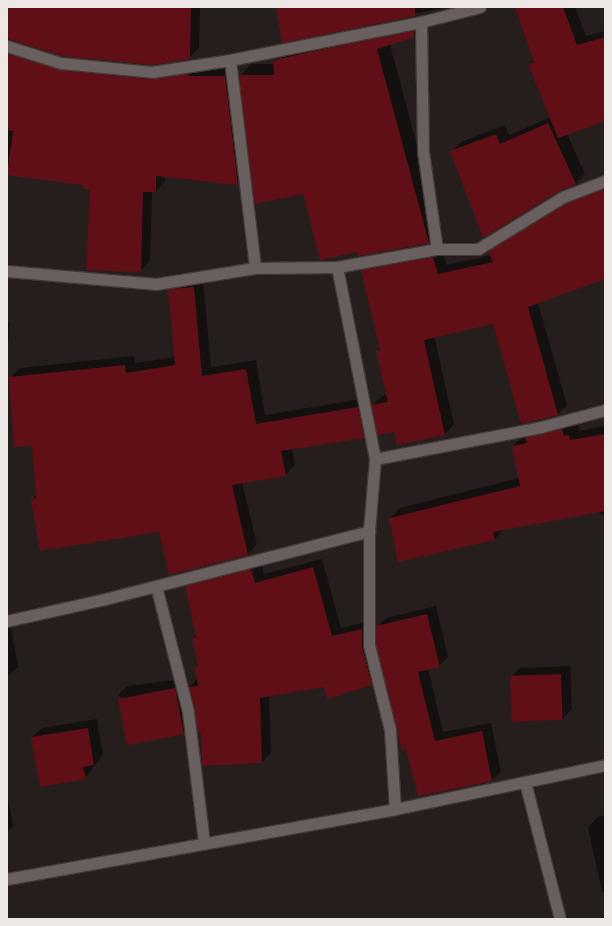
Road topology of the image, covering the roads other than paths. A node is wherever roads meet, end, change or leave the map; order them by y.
1 (480, 7) edge
2 (421, 22) junction
3 (7, 46) edge
4 (230, 60) junction
5 (605, 181) edge
6 (437, 249) junction
7 (337, 267) junction
8 (255, 268) junction
9 (7, 271) edge
10 (605, 410) edge
11 (375, 459) junction
12 (369, 531) junction
13 (156, 586) junction
14 (7, 621) edge
15 (605, 765) edge
16 (525, 782) junction
17 (395, 809) junction
18 (204, 842) junction
19 (7, 879) edge
20 (560, 919) edge

1 - 2 lane
2 - 4 lane
2 - 6 lane
3 - 4 lane
4 - 8 lane
5 - 6 lane
6 - 7 lane
7 - 8 lane
7 - 11 lane
8 - 9 lane
10 - 11 lane
11 - 12 lane
12 - 13 lane
12 - 17 lane
13 - 14 lane
13 - 18 lane
15 - 16 lane
16 - 17 lane
16 - 20 lane
17 - 18 lane
18 - 19 lane

